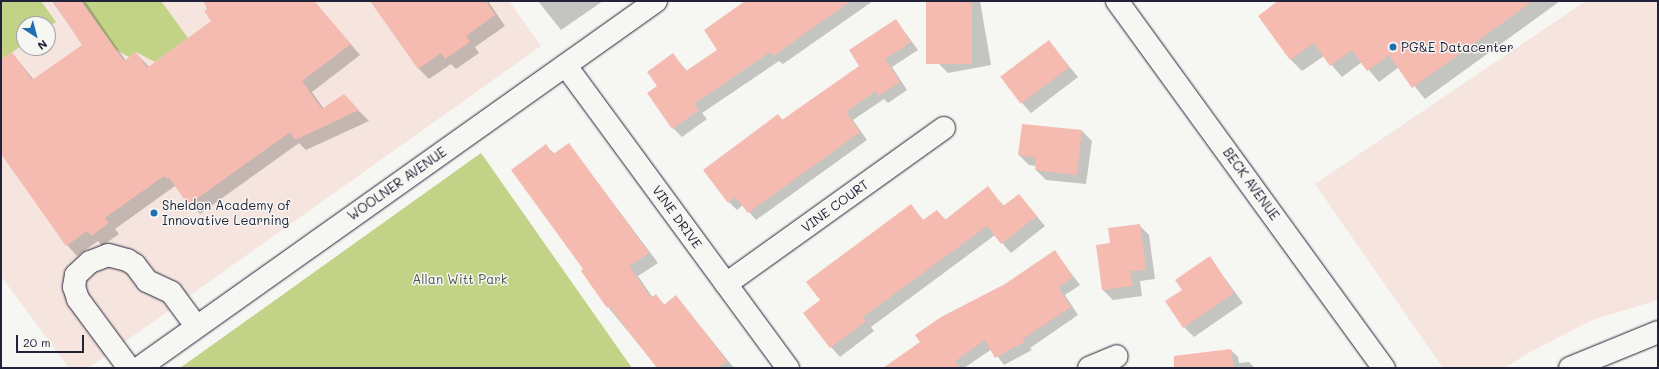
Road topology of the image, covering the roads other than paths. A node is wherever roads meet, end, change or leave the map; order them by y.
1 (656, 1) edge
2 (1117, 1) edge
3 (566, 66) junction
4 (944, 128) dead end
5 (726, 284) junction
6 (196, 326) junction
7 (1658, 332) edge
8 (1116, 356) dead end
9 (129, 368) edge
10 (138, 368) edge
11 (788, 368) edge
12 (1089, 368) edge
13 (1384, 368) edge
14 (1570, 368) edge

1 - 3 street, WOOLNER AVENUE
2 - 13 street, BECK AVENUE
3 - 5 street, VINE DRIVE
3 - 6 street, WOOLNER AVENUE
4 - 5 street, VINE COURT
5 - 11 street, VINE DRIVE
6 - 9 street
6 - 10 street, WOOLNER AVENUE
7 - 14 street
8 - 12 street

